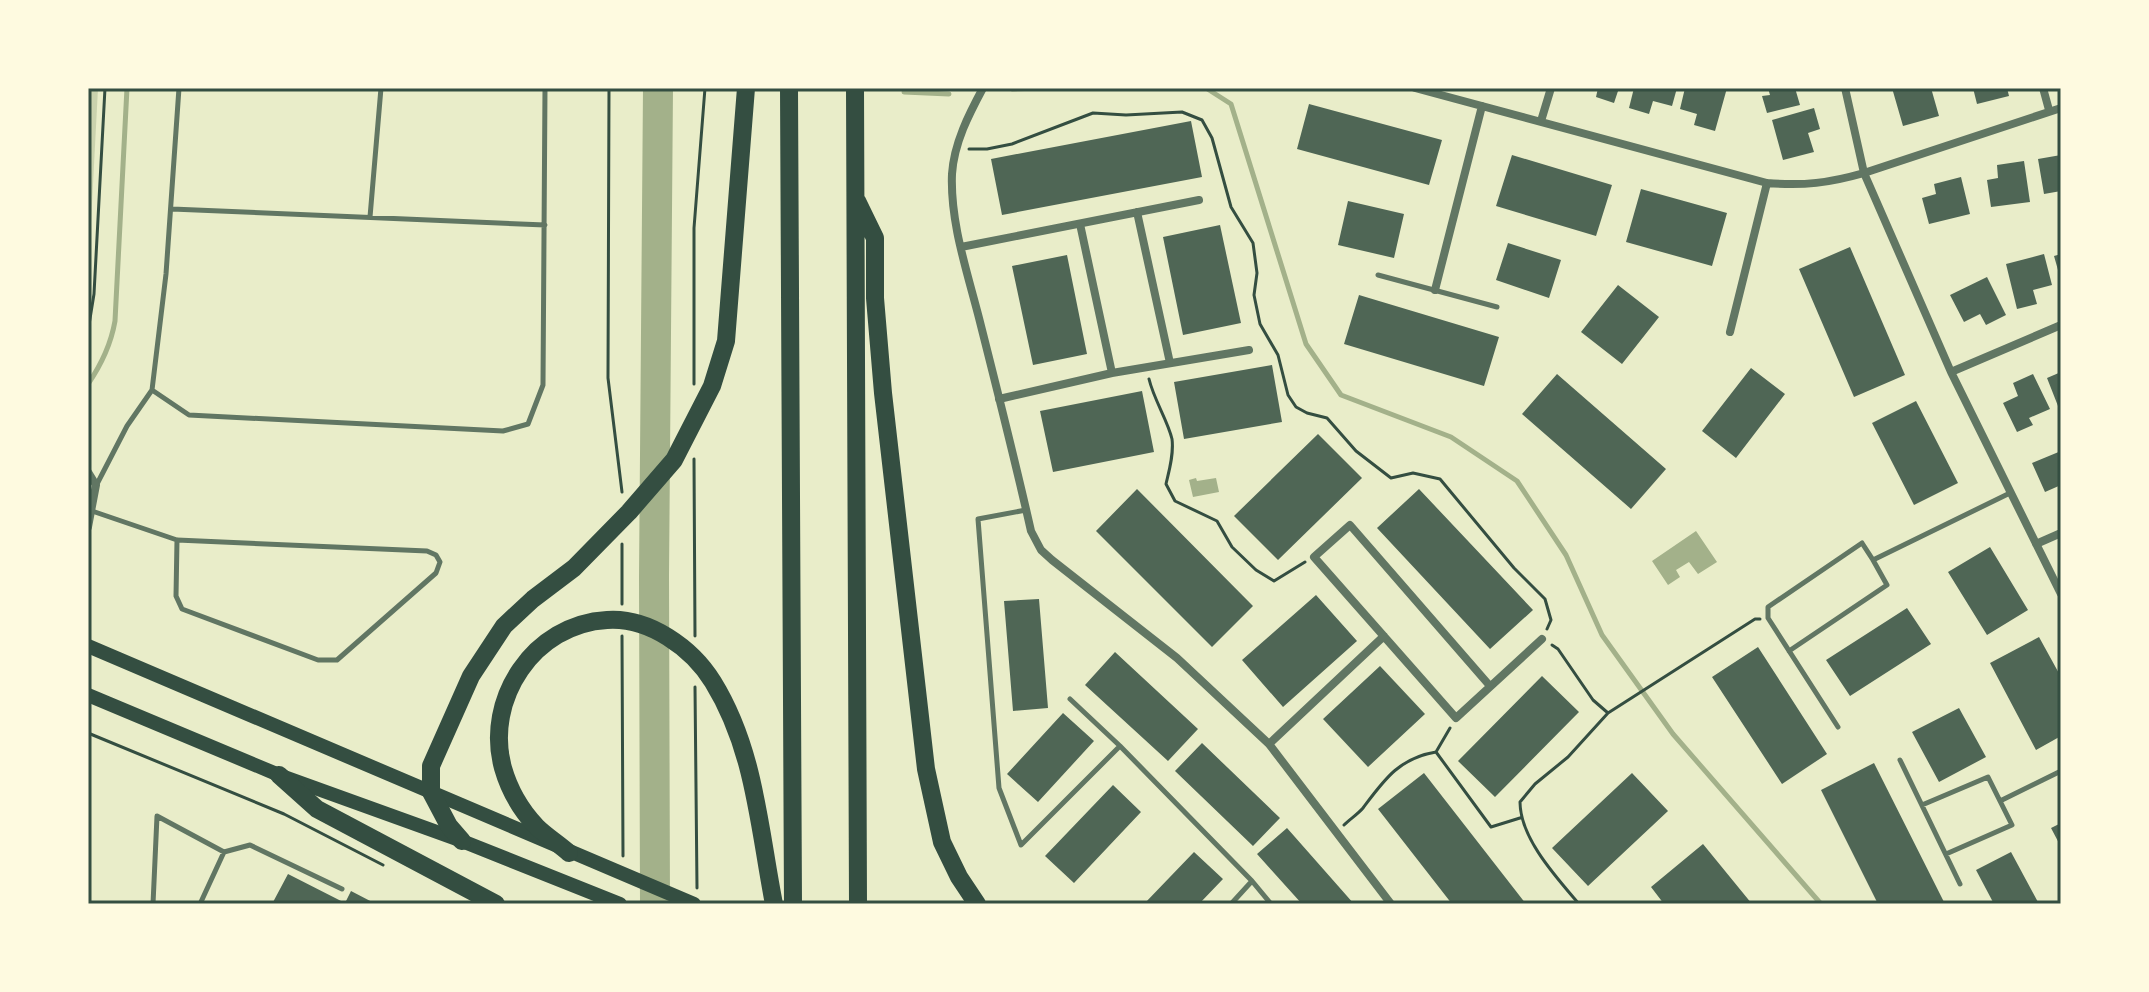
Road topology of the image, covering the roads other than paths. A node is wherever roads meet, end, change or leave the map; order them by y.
1 (179, 88) edge
2 (381, 88) edge
3 (545, 88) edge
4 (746, 88) edge
5 (789, 88) edge
6 (855, 88) edge
7 (983, 88) edge
8 (1415, 88) edge
9 (1551, 88) edge
10 (1845, 88) edge
11 (2043, 88) edge
12 (1482, 106) junction
13 (2061, 108) edge
14 (2049, 110) junction
15 (1541, 121) junction
16 (1864, 173) junction
17 (1767, 183) junction
18 (855, 197) junction
19 (1199, 200) dead end
20 (172, 209) junction
21 (1137, 212) junction
22 (370, 217) junction
23 (1080, 224) junction
24 (545, 225) junction
25 (961, 247) junction
26 (1378, 275) dead end
27 (1435, 290) junction
28 (1497, 307) dead end
29 (2061, 325) edge
30 (1730, 332) dead end
31 (1249, 350) dead end
32 (1170, 363) junction
33 (1951, 372) junction
34 (1112, 373) junction
35 (152, 390) junction
36 (999, 399) junction
37 (88, 472) edge
38 (96, 485) junction
39 (2010, 492) junction
40 (1026, 510) junction
41 (92, 511) junction
42 (88, 527) edge
43 (2061, 533) edge
44 (177, 540) junction
45 (2036, 544) junction
46 (1873, 560) junction
47 (2061, 594) edge
48 (1384, 636) junction
49 (1542, 639) road end
50 (88, 646) edge
51 (1789, 651) junction
52 (1490, 686) junction
53 (88, 695) edge
54 (1070, 699) dead end
55 (1838, 727) dead end
56 (1269, 744) junction
57 (1120, 746) junction
58 (1900, 760) dead end
59 (2061, 771) edge
60 (279, 775) junction
61 (431, 792) junction
62 (2000, 801) junction
63 (1922, 805) junction
64 (462, 841) junction
65 (224, 852) junction
66 (569, 853) junction
67 (1946, 854) junction
68 (1252, 881) junction
69 (1960, 884) dead end
70 (342, 889) dead end
71 (696, 900) edge
72 (153, 904) edge
73 (200, 904) edge
74 (496, 904) edge
75 (620, 904) edge
76 (774, 904) edge
77 (793, 904) edge
78 (858, 904) edge
79 (977, 904) edge
80 (1231, 904) edge
81 (1271, 904) edge
82 (1391, 904) edge

1 - 20 lane
2 - 22 lane
3 - 24 lane
4 - 61 highway
5 - 77 highway
6 - 18 highway
7 - 25 street
8 - 12 street
9 - 15 street
10 - 16 street
11 - 14 street
12 - 15 street
12 - 27 street
13 - 14 street
14 - 16 street
15 - 17 street
16 - 17 street
16 - 33 street
17 - 30 street
18 - 78 highway
18 - 79 highway
19 - 21 street
20 - 22 lane
20 - 35 lane
21 - 23 street
21 - 32 street
22 - 24 lane
23 - 25 street
23 - 34 street
24 - 35 lane
25 - 36 street
26 - 27 lane
27 - 28 lane
29 - 33 street
31 - 32 street
32 - 34 street
33 - 39 street
34 - 36 street
35 - 38 lane
36 - 40 street
37 - 38 street
38 - 41 street
39 - 45 street
39 - 46 lane
40 - 56 street
40 - 57 lane
41 - 42 street
41 - 44 lane
43 - 45 street
44 - 44 lane
45 - 47 street
46 - 51 lane
46 - 51 lane
48 - 52 street
48 - 52 street
48 - 56 street
49 - 52 street
50 - 61 main road
51 - 55 lane
53 - 60 main road
54 - 57 lane
56 - 82 street
57 - 68 lane
58 - 63 lane
59 - 62 lane
60 - 64 main road
60 - 74 highway
61 - 64 highway
61 - 66 main road
62 - 63 lane
62 - 67 lane
63 - 67 lane
64 - 75 main road
65 - 70 lane
65 - 72 lane
65 - 73 lane
66 - 71 main road
66 - 76 highway
67 - 69 lane
68 - 80 lane
68 - 81 lane

